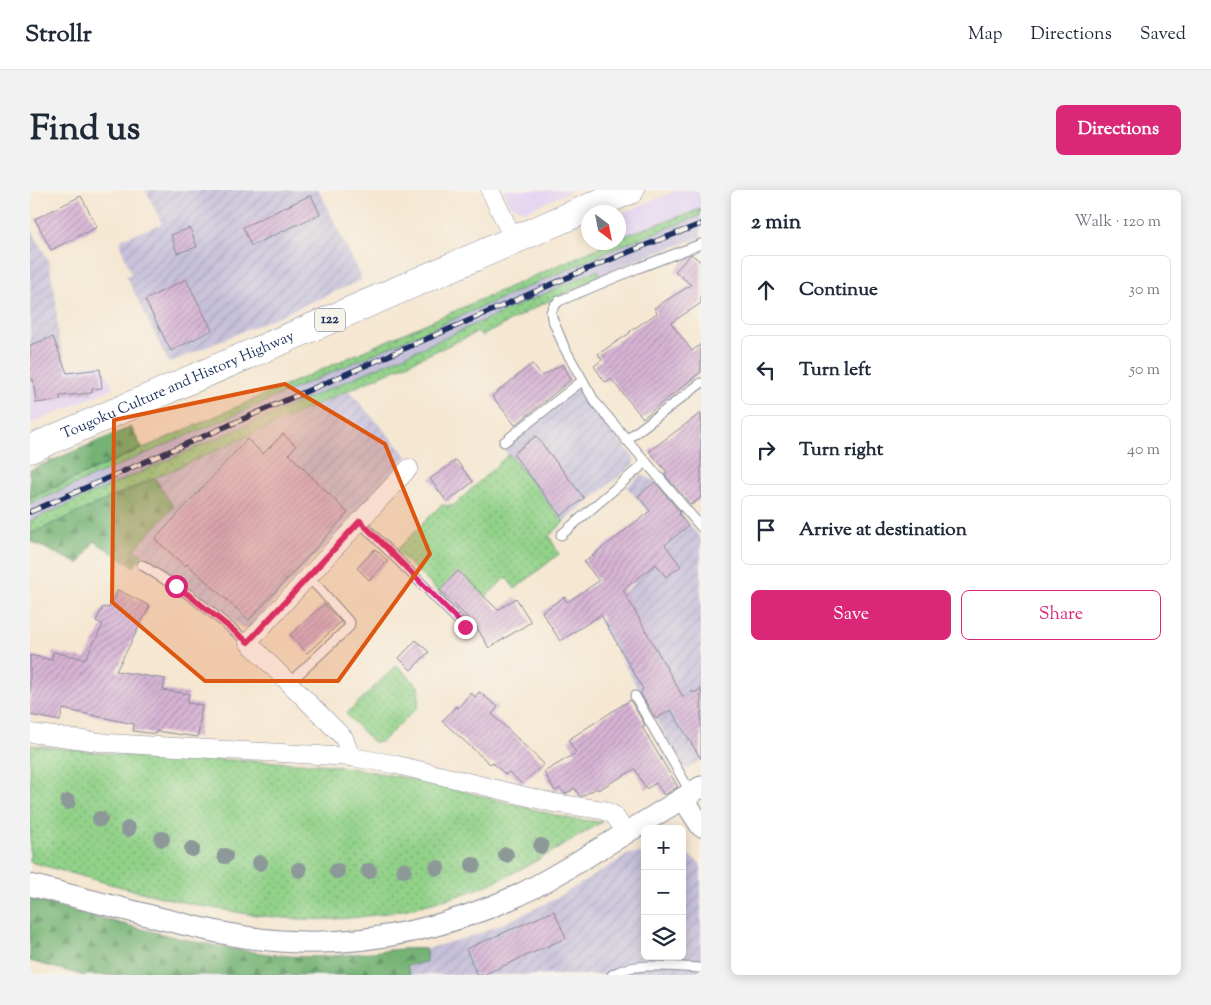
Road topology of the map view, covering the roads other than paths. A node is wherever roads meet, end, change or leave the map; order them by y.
1 (490, 190) edge
2 (630, 190) edge
3 (514, 240) junction
4 (701, 244) edge
5 (582, 381) junction
6 (701, 383) edge
7 (626, 440) junction
8 (504, 442) dead end
9 (30, 450) edge
10 (646, 462) junction
11 (409, 468) dead end
12 (701, 511) edge
13 (692, 516) junction
14 (360, 521) junction
15 (701, 527) edge
16 (561, 535) dead end
17 (142, 565) dead end
18 (308, 578) junction
19 (465, 627) dead end
20 (248, 642) junction
21 (290, 682) junction
22 (635, 696) dead end
23 (30, 733) edge
24 (351, 757) junction
25 (692, 793) edge
26 (701, 826) edge
27 (626, 833) junction
28 (30, 885) edge
29 (701, 968) edge
30 (612, 975) edge

1 - 3 street
2 - 3 highway, Tougoku Culture and History Highway / 122
3 - 9 highway, Tougoku Culture and History Highway / 122
4 - 5 lane
5 - 7 lane
5 - 8 lane
6 - 7 lane
7 - 10 lane
10 - 13 lane
10 - 16 lane
11 - 14 street
12 - 13 lane
13 - 15 lane
14 - 18 street
14 - 19 lane
17 - 20 lane
18 - 20 street
18 - 21 lane
20 - 21 street
21 - 24 street
22 - 25 lane
23 - 24 street
24 - 27 street
25 - 26 street
25 - 27 street
27 - 28 street
29 - 30 lane

